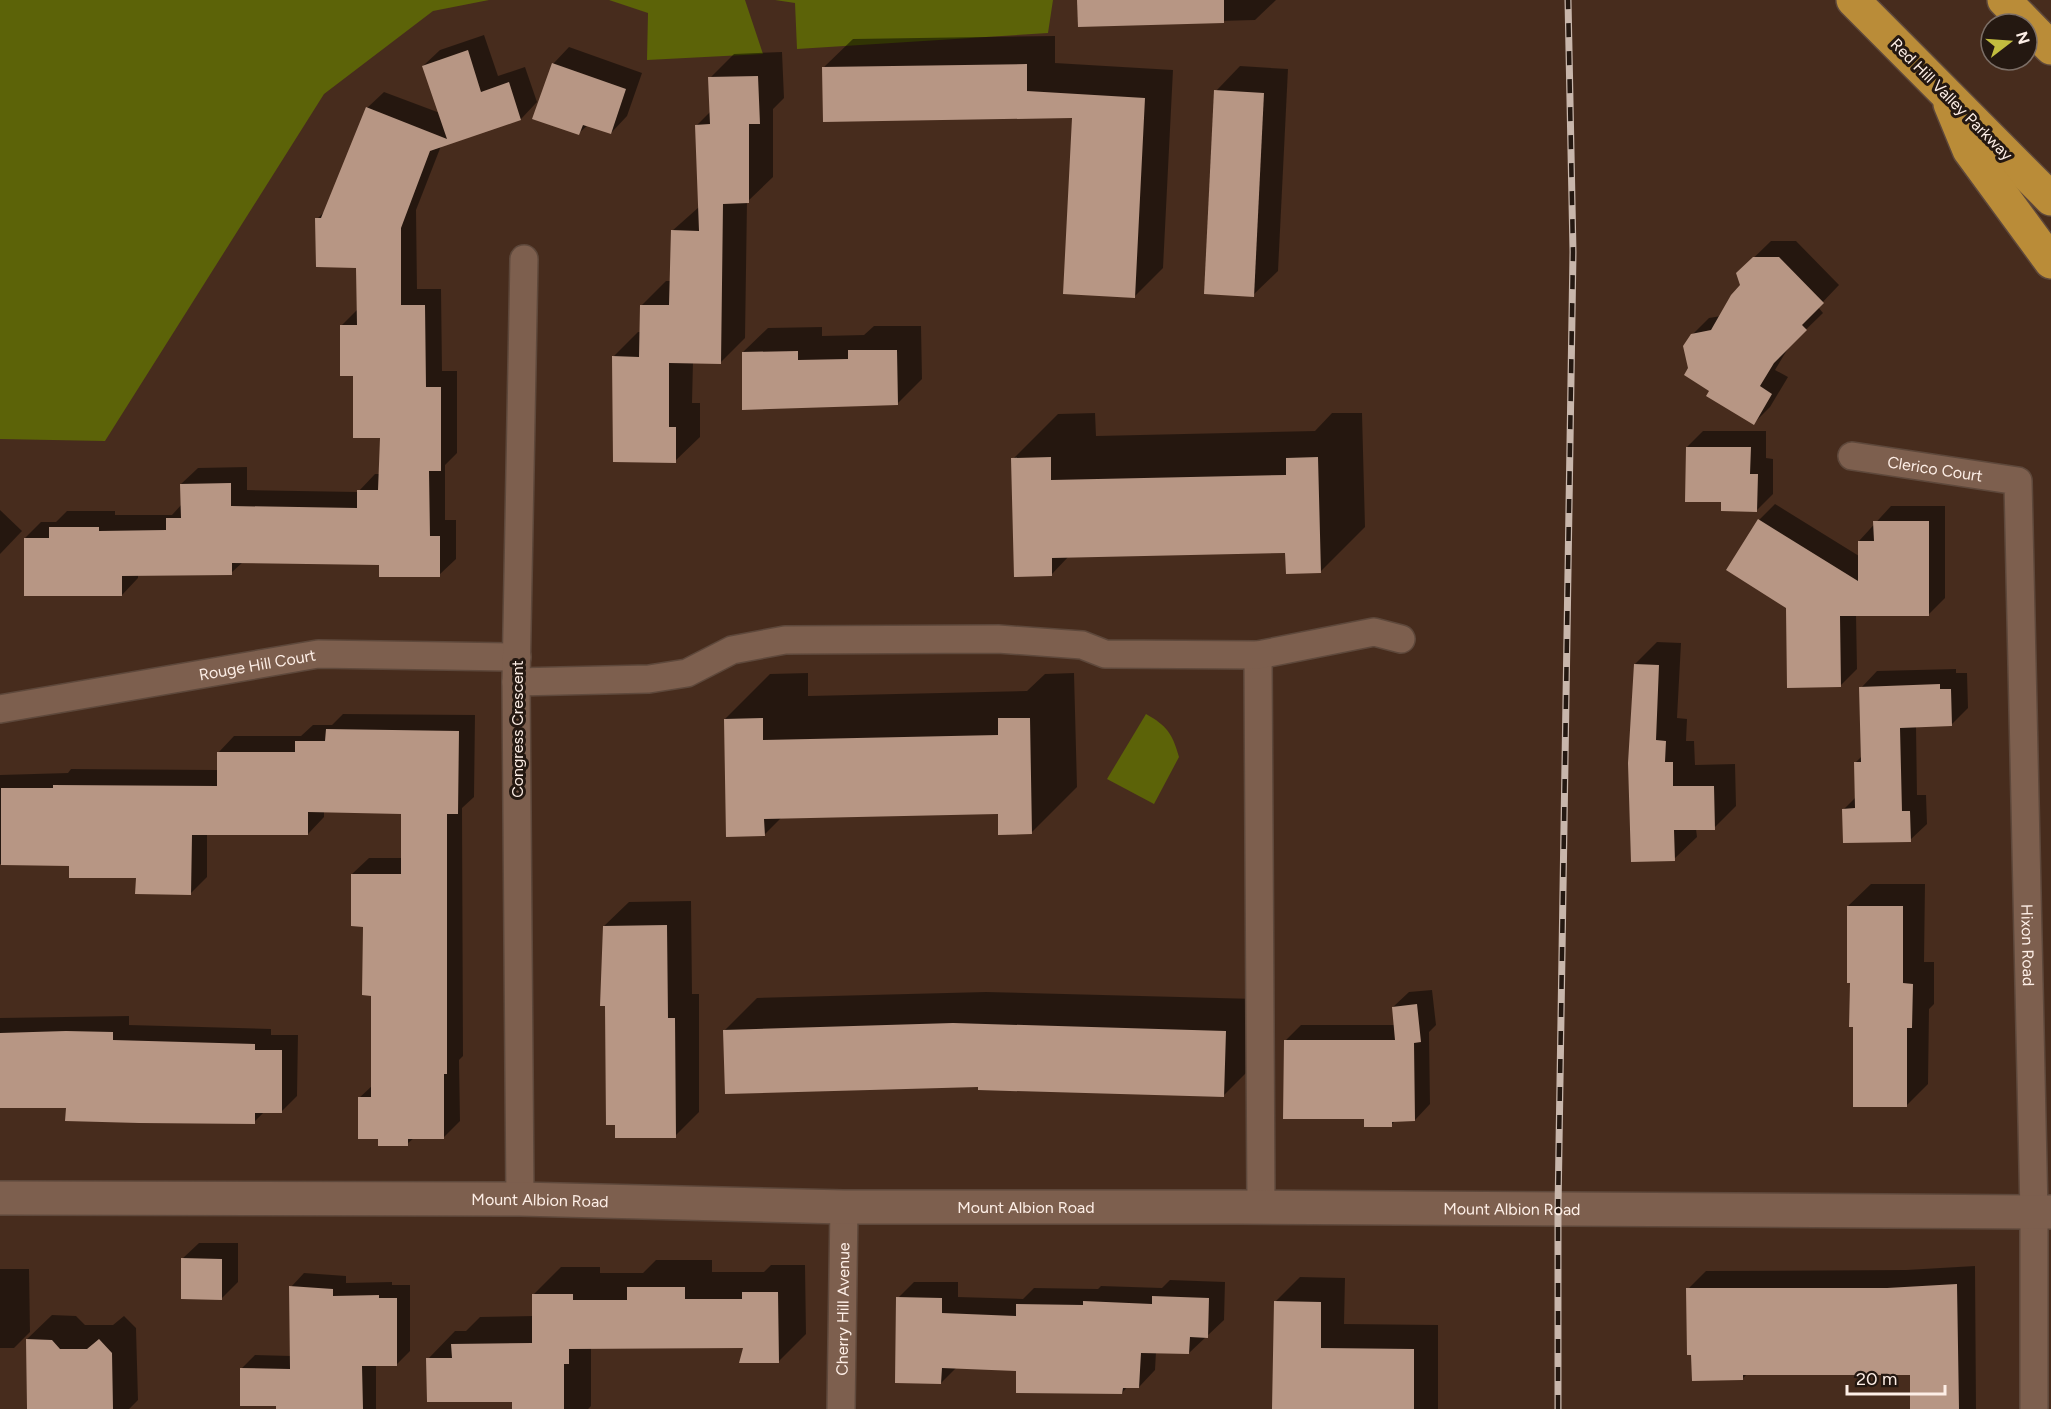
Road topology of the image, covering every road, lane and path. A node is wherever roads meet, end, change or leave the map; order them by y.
1 (1853, 0) edge
2 (2004, 0) edge
3 (2051, 48) edge
4 (1945, 91) junction
5 (2051, 199) edge
6 (524, 259) dead end
7 (2051, 262) edge
8 (1852, 456) dead end
9 (2018, 481) joint
10 (1401, 639) dead end
11 (1258, 655) junction
12 (517, 670) junction
13 (0, 709) edge
14 (0, 1198) edge
15 (520, 1199) junction
16 (844, 1207) junction
17 (1261, 1207) junction
18 (2043, 1213) edge
19 (841, 1409) edge
20 (2034, 1409) edge

1 - 4 highway, Red Hill Valley Parkway
2 - 3 highway
4 - 5 highway, Red Hill Valley Parkway
4 - 7 highway
6 - 12 street, Congress Crescent
8 - 9 street, Clerico Court
9 - 18 street, Hixon Road
10 - 11 street, Rouge Hill Court
11 - 12 street, Rouge Hill Court
11 - 17 street
12 - 13 street, Rouge Hill Court
12 - 15 street, Congress Crescent
14 - 15 street, Mount Albion Road
15 - 16 street, Mount Albion Road
16 - 17 street, Mount Albion Road
16 - 19 street, Cherry Hill Avenue
17 - 18 street, Mount Albion Road
18 - 20 street, Hixon Road

